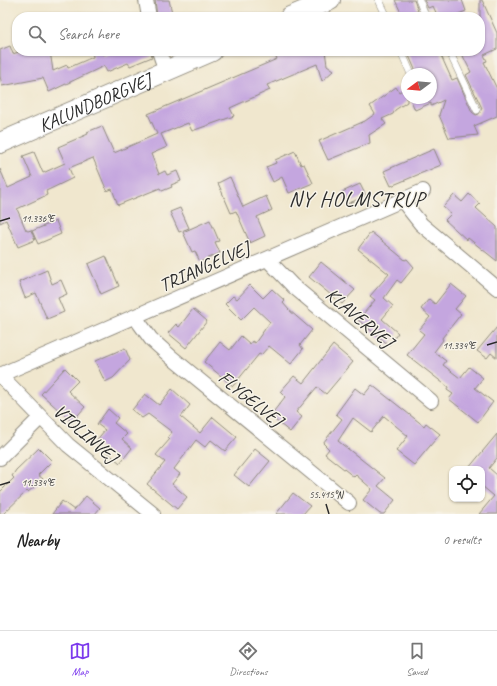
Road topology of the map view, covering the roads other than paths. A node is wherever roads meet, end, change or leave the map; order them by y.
1 (146, 0) edge
2 (330, 0) edge
3 (379, 0) edge
4 (419, 0) edge
5 (148, 12) edge
6 (302, 12) edge
7 (385, 12) edge
8 (424, 12) edge
9 (161, 56) edge
10 (200, 56) edge
11 (404, 56) edge
12 (451, 56) edge
13 (409, 68) edge
14 (166, 71) junction
15 (477, 110) dead end
16 (0, 143) edge
17 (423, 191) dead end
18 (402, 200) junction
19 (268, 259) junction
20 (497, 288) edge
21 (135, 317) junction
22 (0, 375) edge
23 (431, 401) dead end
24 (40, 418) junction
25 (0, 458) edge
26 (349, 503) dead end
27 (145, 512) edge

1 - 5 street
2 - 6 street
3 - 7 lane
4 - 8 lane
9 - 14 street
10 - 14 street, KALUNDBORGVEJ
11 - 13 lane
12 - 15 lane
14 - 16 street, KALUNDBORGVEJ
17 - 18 street, TRIANGELVEJ
18 - 19 street, TRIANGELVEJ
18 - 20 street
19 - 21 street, TRIANGELVEJ
19 - 23 street, KLAVERVEJ
21 - 22 street, TRIANGELVEJ
21 - 26 street, FLYGELVEJ
22 - 24 street, VIOLINVEJ
24 - 25 street
24 - 27 street, VIOLINVEJ

